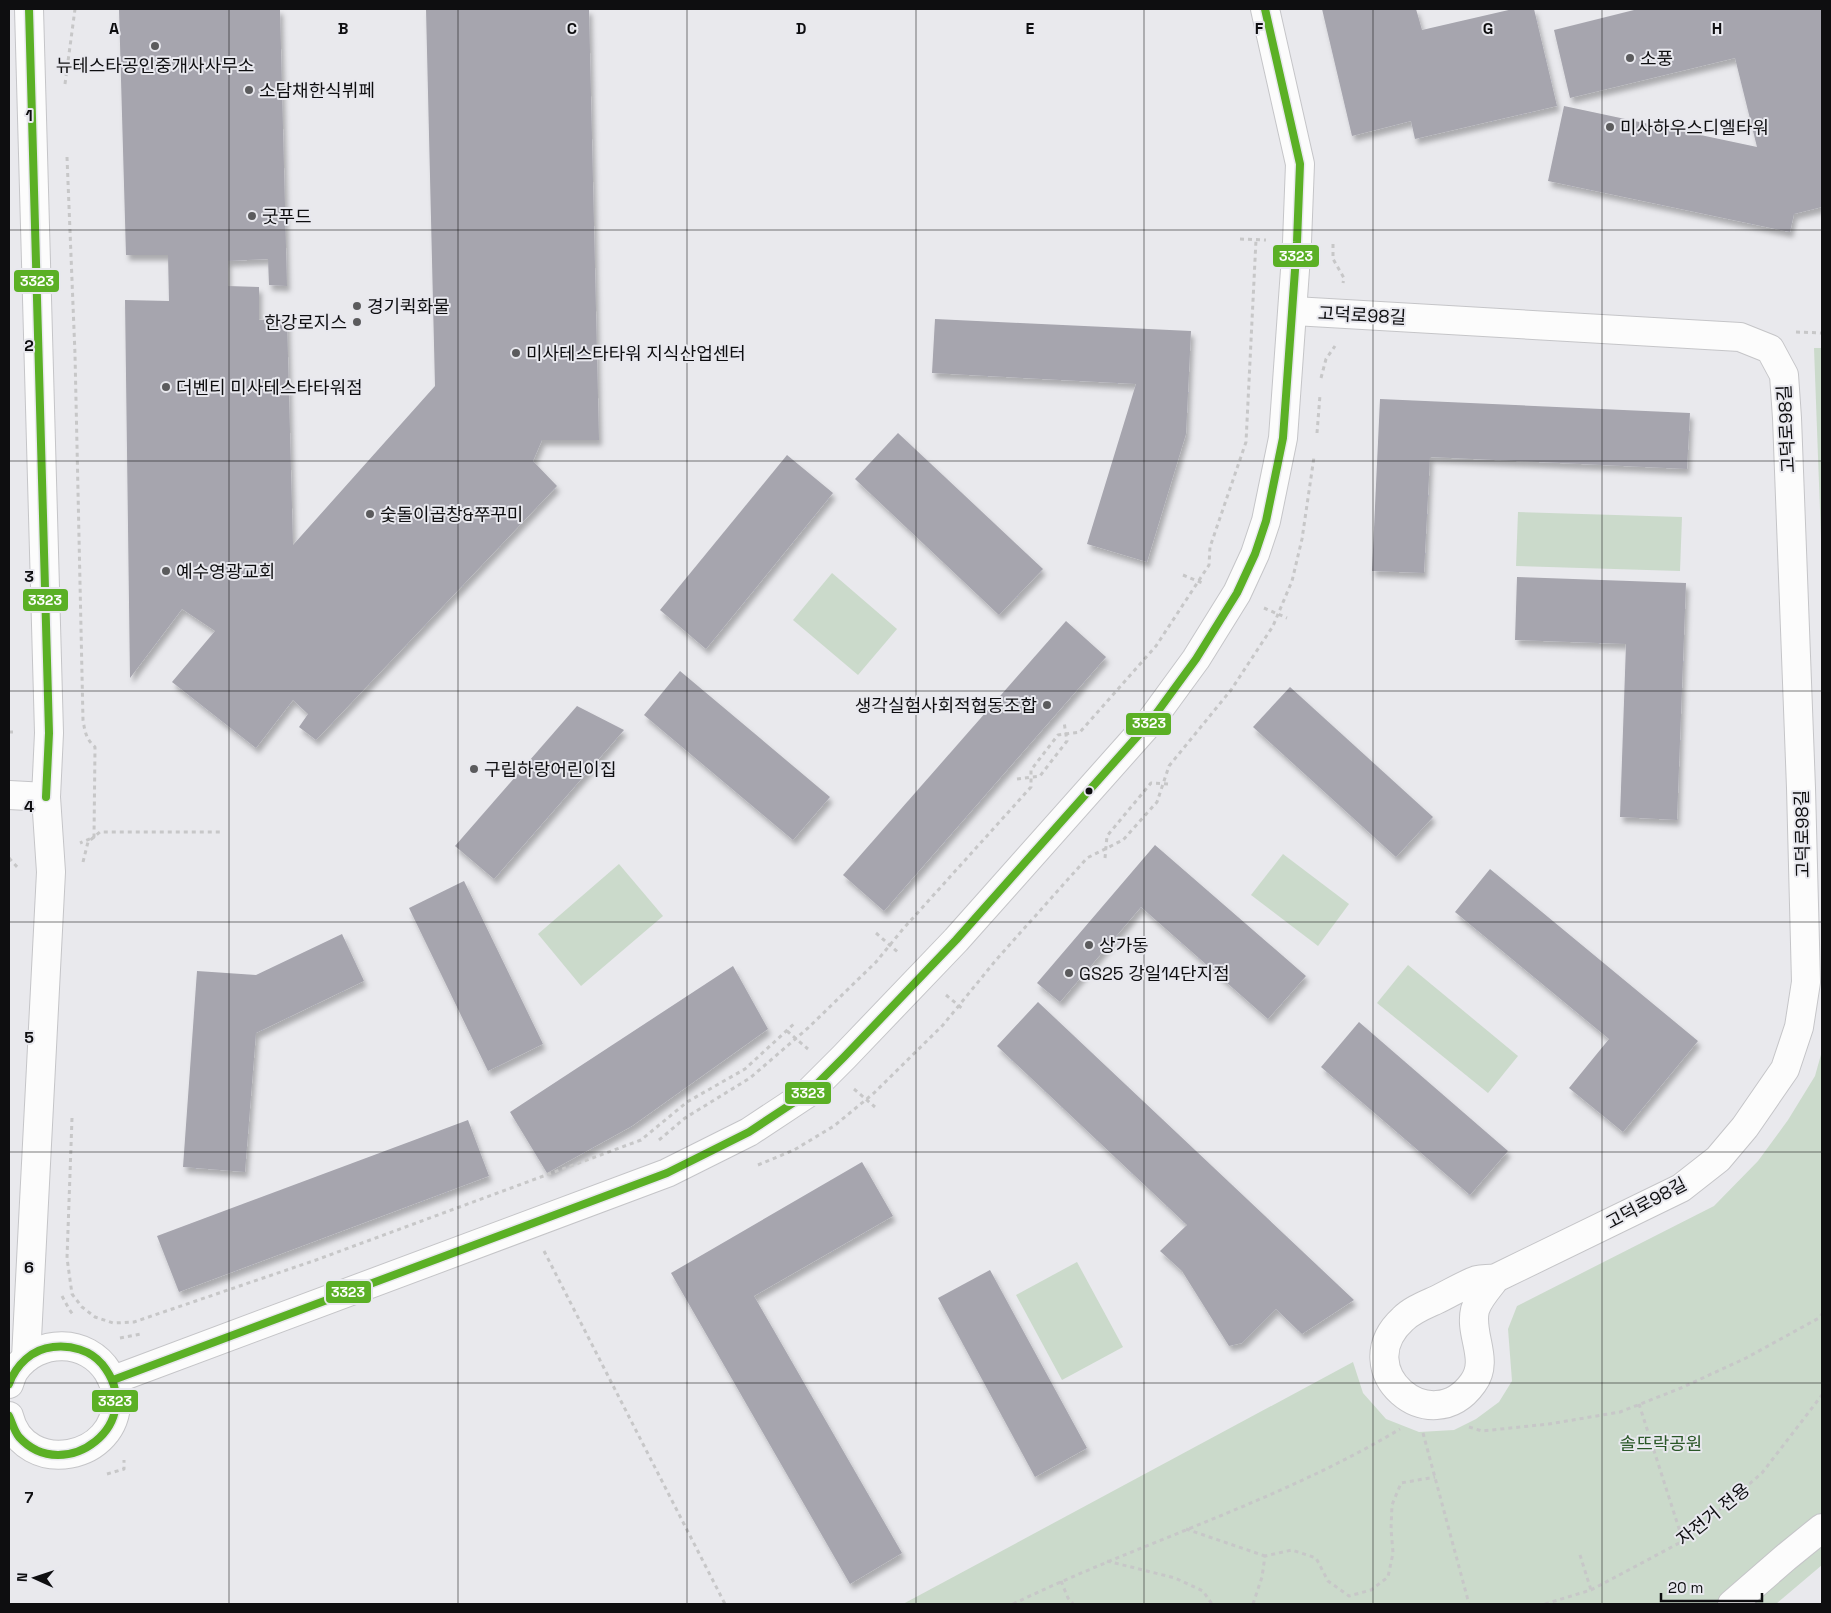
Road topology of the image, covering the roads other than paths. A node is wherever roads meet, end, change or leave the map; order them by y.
1 (29, 9) edge
2 (1265, 9) edge
3 (1294, 311) junction
4 (9, 795) edge
5 (46, 797) junction
6 (1496, 1278) junction
7 (26, 1358) junction
8 (113, 1380) junction
9 (9, 1384) edge
10 (11, 1429) edge
11 (1822, 1528) edge
12 (1732, 1604) edge

1 - 5 street
2 - 3 street
3 - 6 street, 고덕로98길
3 - 8 street, 고덕로98길
4 - 5 street
5 - 7 street
6 - 6 street
7 - 8 street
7 - 9 street
8 - 10 street
11 - 12 street

